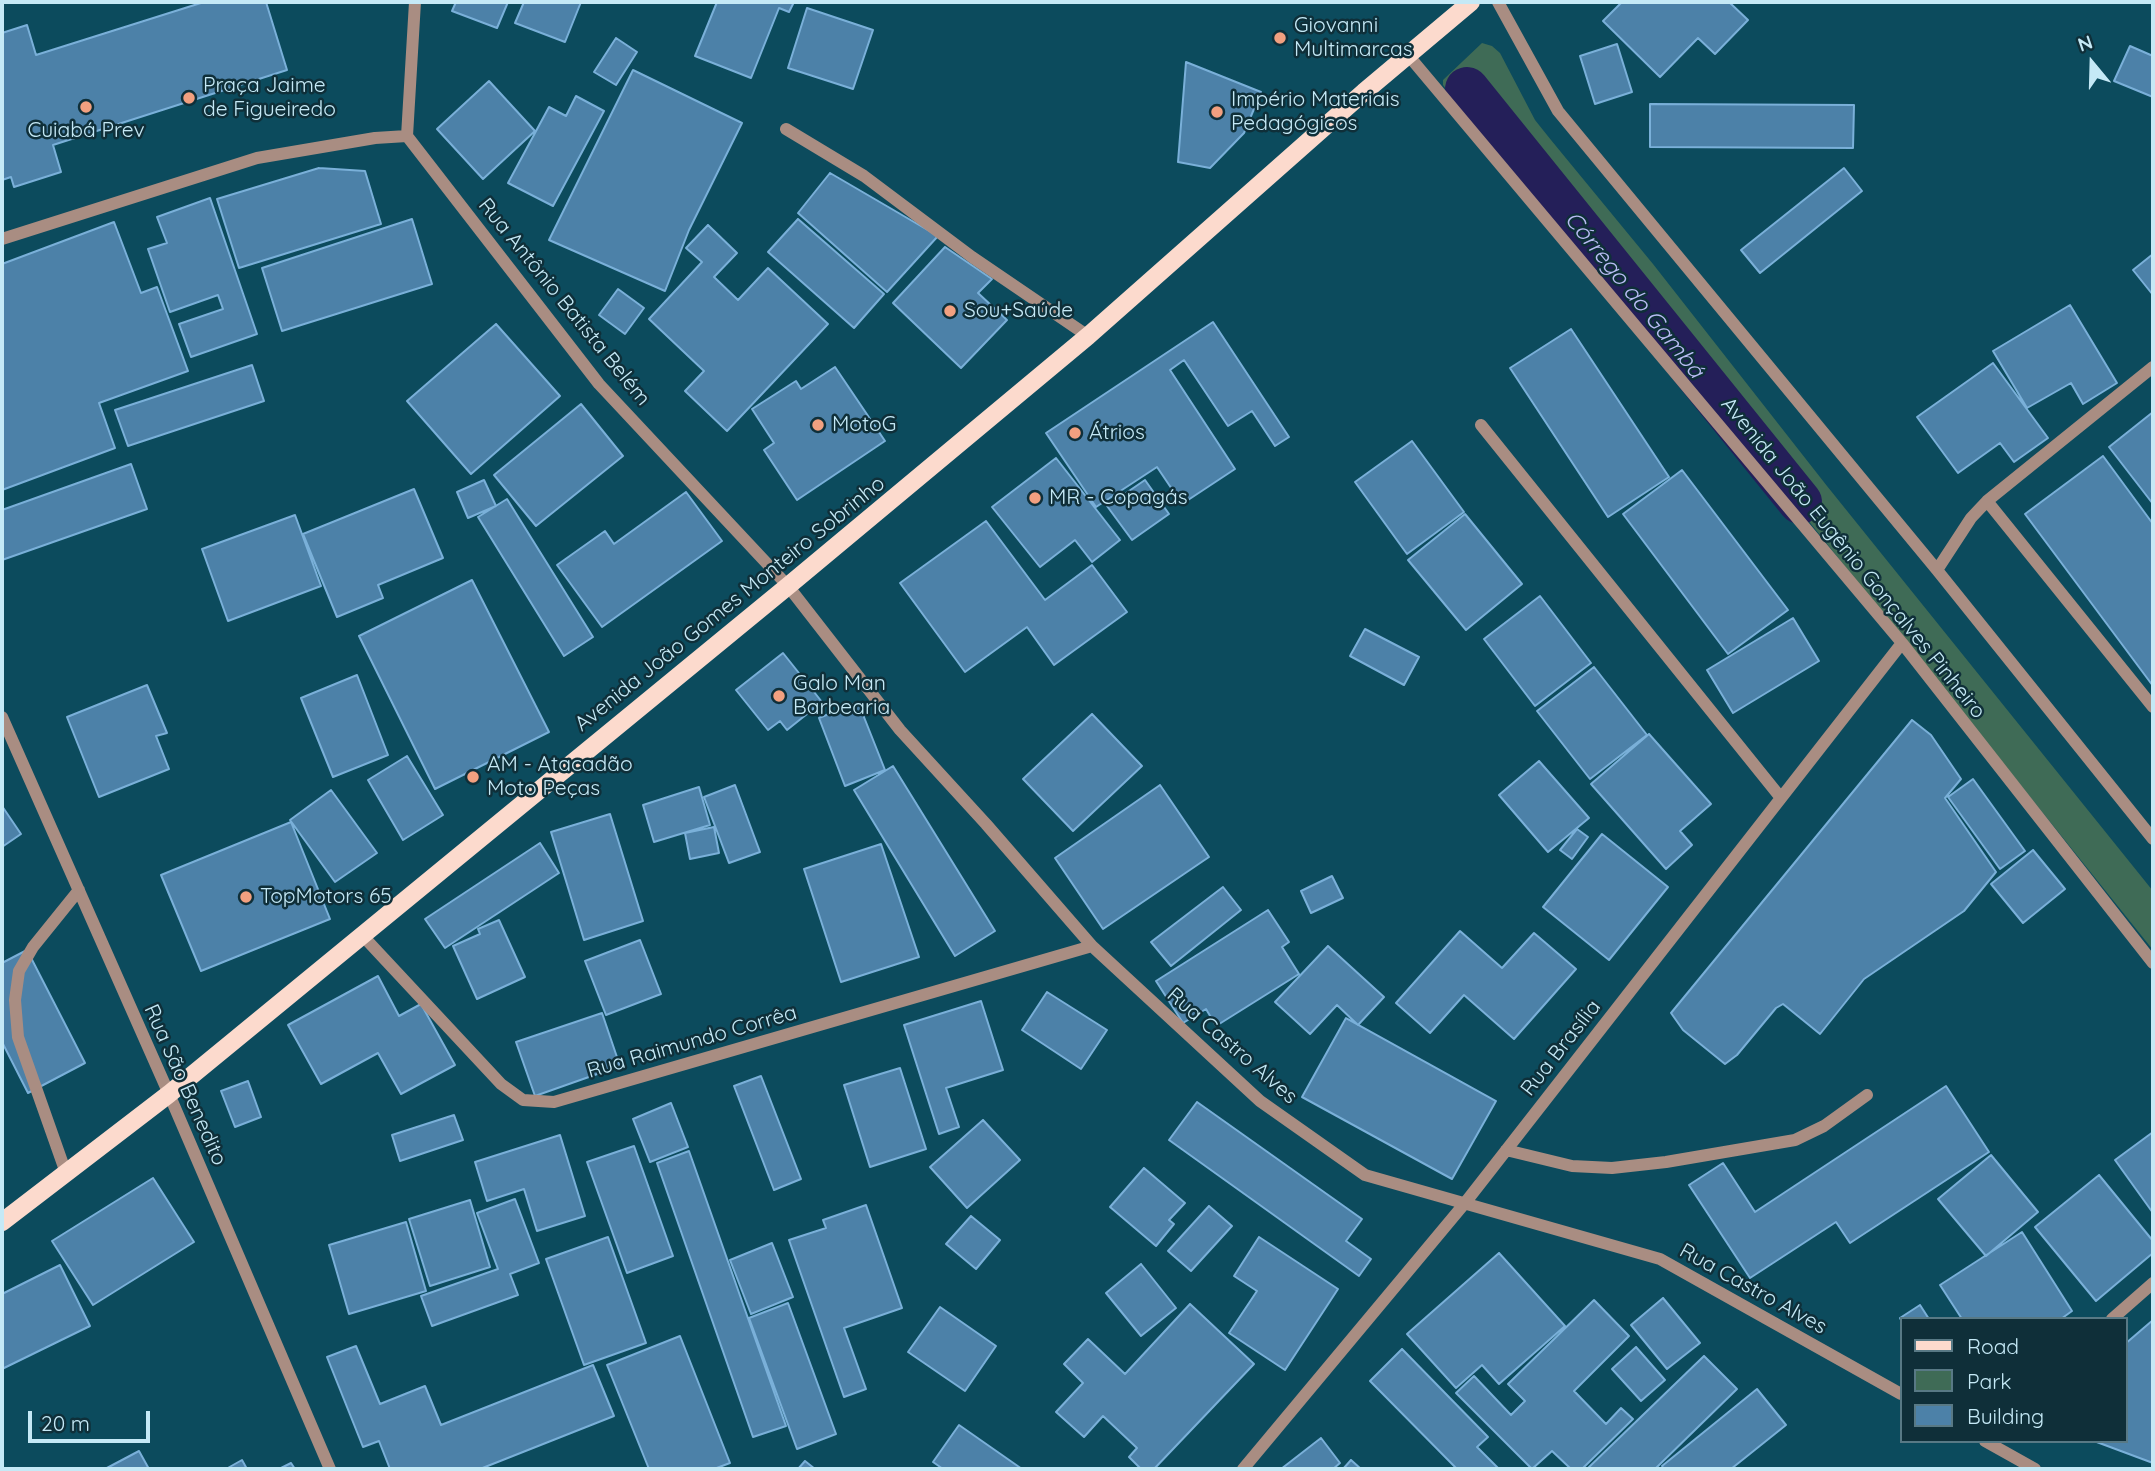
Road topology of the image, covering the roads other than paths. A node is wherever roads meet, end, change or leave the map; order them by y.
1 (415, 2) edge
2 (1471, 2) edge
3 (1498, 2) edge
4 (1408, 55) junction
5 (786, 129) dead end
6 (407, 136) junction
7 (2, 239) edge
8 (1088, 336) junction
9 (2153, 367) edge
10 (1481, 425) dead end
11 (1987, 501) junction
12 (1937, 570) junction
13 (788, 586) junction
14 (1902, 643) junction
15 (2153, 708) edge
16 (2, 717) edge
17 (1781, 798) junction
18 (2153, 839) edge
19 (79, 890) junction
20 (362, 935) junction
21 (1092, 946) junction
22 (2153, 963) edge
23 (169, 1094) junction
24 (1867, 1095) dead end
25 (1506, 1150) junction
26 (66, 1173) junction
27 (1465, 1203) junction
28 (2, 1222) edge
29 (2153, 1283) edge
30 (2114, 1317) edge
31 (1899, 1393) edge
32 (1989, 1443) edge
33 (330, 1469) edge
34 (1243, 1469) edge
35 (2035, 1469) edge

1 - 6 street
2 - 4 main road, Avenida João Gomes Monteiro Sobrinho
3 - 12 street
4 - 8 main road, Avenida João Gomes Monteiro Sobrinho
4 - 14 street, Avenida João Eugênio Gonçalves Pinheiro
5 - 8 street
6 - 7 street
6 - 13 street, Rua Antônio Batista Belém
8 - 13 main road, Avenida João Gomes Monteiro Sobrinho
9 - 11 street
10 - 17 street
11 - 12 street
11 - 15 street
12 - 18 street
13 - 20 main road, Avenida João Gomes Monteiro Sobrinho
13 - 21 street, Rua Castro Alves
14 - 17 street, Rua Brasília
14 - 22 street, Avenida João Eugênio Gonçalves Pinheiro
16 - 19 street, Rua São Benedito
17 - 25 street, Rua Brasília
19 - 23 street, Rua São Benedito
19 - 26 street
20 - 21 street, Rua Raimundo Corrêa
20 - 23 main road, Avenida João Gomes Monteiro Sobrinho
21 - 27 street, Rua Castro Alves
23 - 26 main road, Avenida João Gomes Monteiro Sobrinho
23 - 33 street, Rua São Benedito
24 - 25 street
25 - 27 street, Rua Brasília
26 - 28 main road, Avenida João Gomes Monteiro Sobrinho
27 - 31 street, Rua Castro Alves
27 - 34 street, Rua Brasília
29 - 30 street
32 - 35 street

